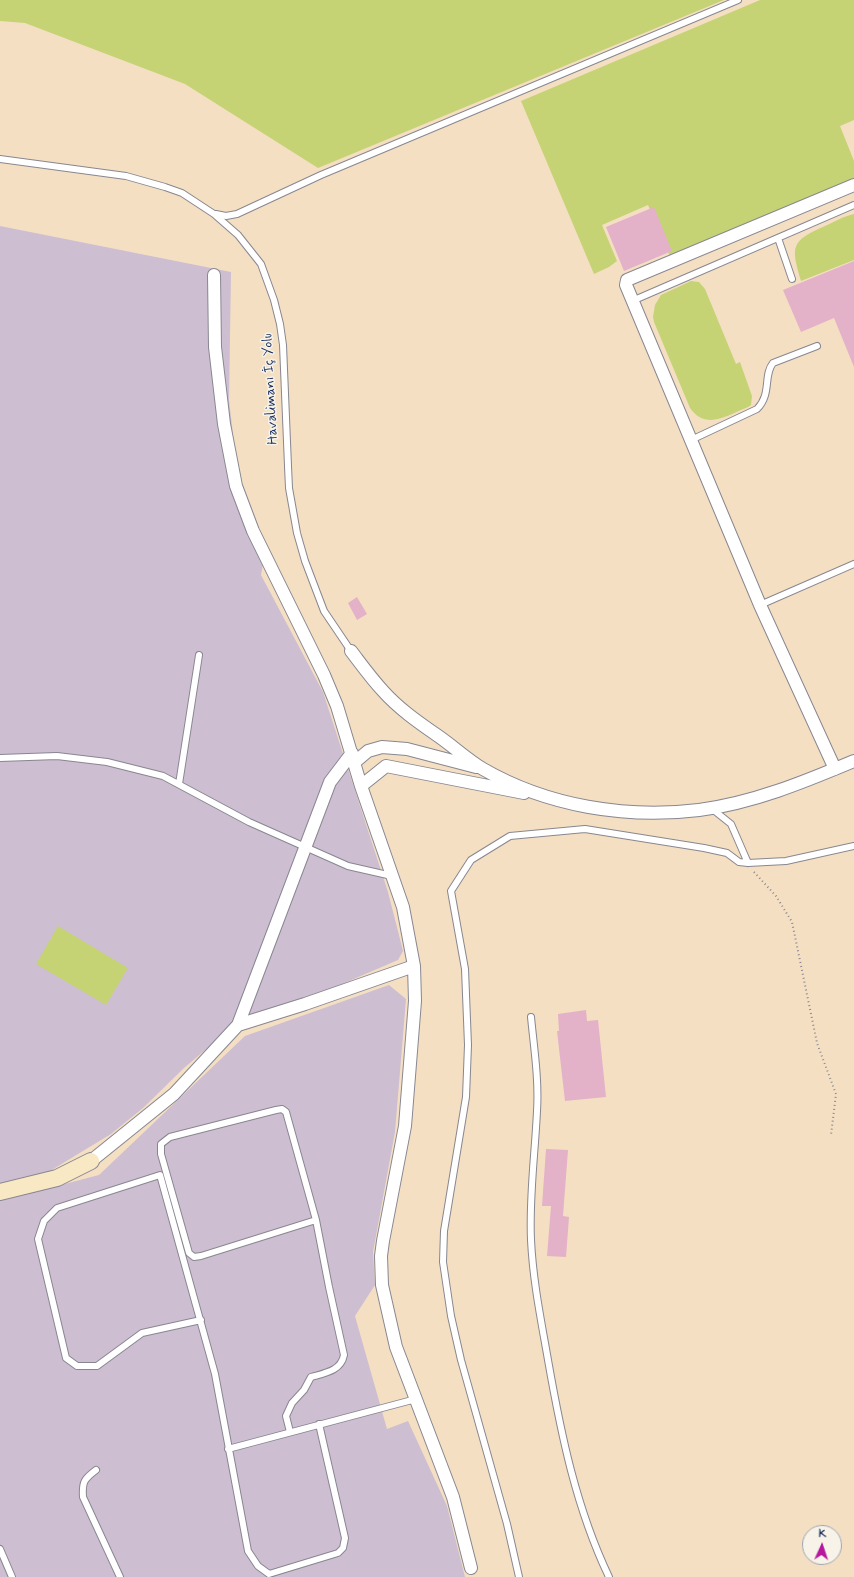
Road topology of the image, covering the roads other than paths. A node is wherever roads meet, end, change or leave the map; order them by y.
1 (738, 0) edge
2 (0, 159) edge
3 (854, 186) edge
4 (854, 205) edge
5 (214, 214) junction
6 (778, 238) junction
7 (214, 274) dead end
8 (792, 279) dead end
9 (632, 301) junction
10 (817, 346) dead end
11 (691, 440) junction
12 (854, 564) edge
13 (760, 605) junction
14 (351, 651) joint
15 (199, 655) dead end
16 (0, 758) edge
17 (354, 758) junction
18 (854, 761) edge
19 (483, 768) junction
20 (835, 769) junction
21 (179, 784) junction
22 (361, 786) junction
23 (548, 798) junction
24 (711, 808) junction
25 (854, 846) edge
26 (306, 847) junction
27 (748, 863) junction
28 (392, 876) junction
29 (414, 966) junction
30 (531, 1017) dead end
31 (238, 1025) junction
32 (91, 1162) joint
33 (0, 1192) edge
34 (316, 1220) junction
35 (201, 1320) junction
36 (416, 1400) junction
37 (318, 1424) junction
38 (290, 1432) junction
39 (228, 1449) junction
40 (96, 1470) dead end
41 (0, 1549) edge
42 (470, 1568) dead end
43 (270, 1576) edge
44 (12, 1577) edge
45 (120, 1577) edge
46 (519, 1577) edge
47 (609, 1577) edge

1 - 5 lane
2 - 5 lane, Havalimanı İç Yolu
3 - 9 street
4 - 6 lane
5 - 14 lane, Havalimanı İç Yolu
6 - 8 lane
6 - 9 lane
7 - 17 street
9 - 11 street
10 - 11 lane
11 - 13 street
12 - 13 lane
13 - 20 street
14 - 19 street
15 - 21 lane
16 - 21 lane
17 - 19 street
17 - 22 street
17 - 26 street
18 - 20 street
19 - 23 street
20 - 24 street
21 - 26 lane
22 - 23 street
22 - 28 street
23 - 24 street
24 - 27 lane
25 - 27 lane
26 - 28 lane
26 - 31 street
27 - 46 lane
28 - 29 street
29 - 31 street
29 - 36 street
30 - 47 lane
31 - 32 street
32 - 33 street
34 - 34 lane
34 - 38 lane
35 - 35 lane
35 - 39 lane
36 - 37 lane
36 - 42 street
37 - 38 lane
37 - 43 lane
38 - 39 lane
39 - 43 lane
40 - 45 lane
41 - 44 lane

